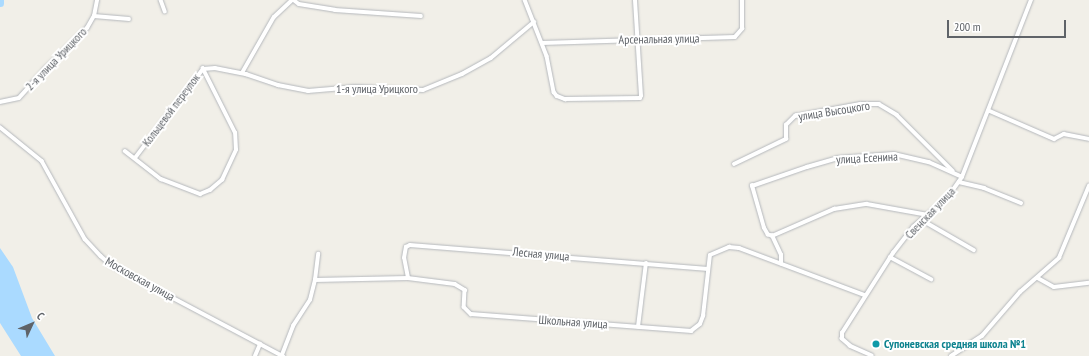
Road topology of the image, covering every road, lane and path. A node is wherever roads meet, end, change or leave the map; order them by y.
1 (96, 0) edge
2 (161, 0) edge
3 (293, 0) edge
4 (525, 0) edge
5 (635, 0) edge
6 (742, 0) edge
7 (1031, 0) edge
8 (165, 10) dead end
9 (94, 16) junction
10 (421, 16) dead end
11 (129, 19) dead end
12 (534, 22) junction
13 (639, 40) junction
14 (542, 43) junction
15 (203, 69) junction
16 (242, 73) junction
17 (0, 102) edge
18 (990, 111) junction
19 (0, 127) edge
20 (1089, 139) edge
21 (125, 151) dead end
22 (135, 158) junction
23 (734, 164) dead end
24 (955, 173) junction
25 (962, 177) junction
26 (959, 182) junction
27 (1089, 186) edge
28 (1021, 203) dead end
29 (928, 215) junction
30 (922, 220) junction
31 (772, 236) junction
32 (974, 250) dead end
33 (318, 254) dead end
34 (890, 257) junction
35 (646, 263) junction
36 (781, 264) junction
37 (708, 269) junction
38 (408, 278) junction
39 (1038, 278) junction
40 (931, 279) dead end
41 (315, 280) junction
42 (1089, 283) edge
43 (865, 295) junction
44 (638, 327) junction
45 (260, 344) junction
46 (255, 356) edge
47 (283, 356) edge
48 (872, 356) edge
49 (951, 356) edge

1 - 9 street, 2-я улица Урицкого
2 - 8 street
3 - 10 street
3 - 16 street
4 - 12 street
5 - 13 street
6 - 13 street, Арсенальная улица
7 - 18 street, Свенская улица
9 - 11 street
9 - 17 street, 2-я улица Урицкого
12 - 14 street
12 - 16 street, 1-я улица Урицкого
13 - 14 street, Арсенальная улица
13 - 14 street
15 - 16 street, 1-я улица Урицкого
15 - 22 street, Кольцевой переулок
15 - 22 street, Кольцевой переулок
18 - 20 street
18 - 25 street, Свенская улица
19 - 45 street, Московская улица
21 - 22 street, Кольцевой переулок
23 - 24 street, улица Высоцкого
24 - 25 street, улица Есенина
24 - 31 street, улица Есенина
25 - 26 street, Свенская улица
26 - 28 street
26 - 29 street, Свенская улица
27 - 39 street
29 - 30 street, Свенская улица
29 - 31 street
30 - 32 street
30 - 34 street, Свенская улица
31 - 36 street
33 - 41 street
34 - 40 street
34 - 43 street, Свенская улица
35 - 37 street, Лесная улица
35 - 38 street, Лесная улица
35 - 44 street
36 - 37 street, Школьная улица
36 - 43 street, Школьная улица
37 - 44 street, Школьная улица
38 - 41 street, Школьная улица
38 - 44 street, Школьная улица
39 - 42 street
39 - 49 street
41 - 47 street
43 - 48 street, Свенская улица
45 - 46 street
45 - 47 street, Московская улица

